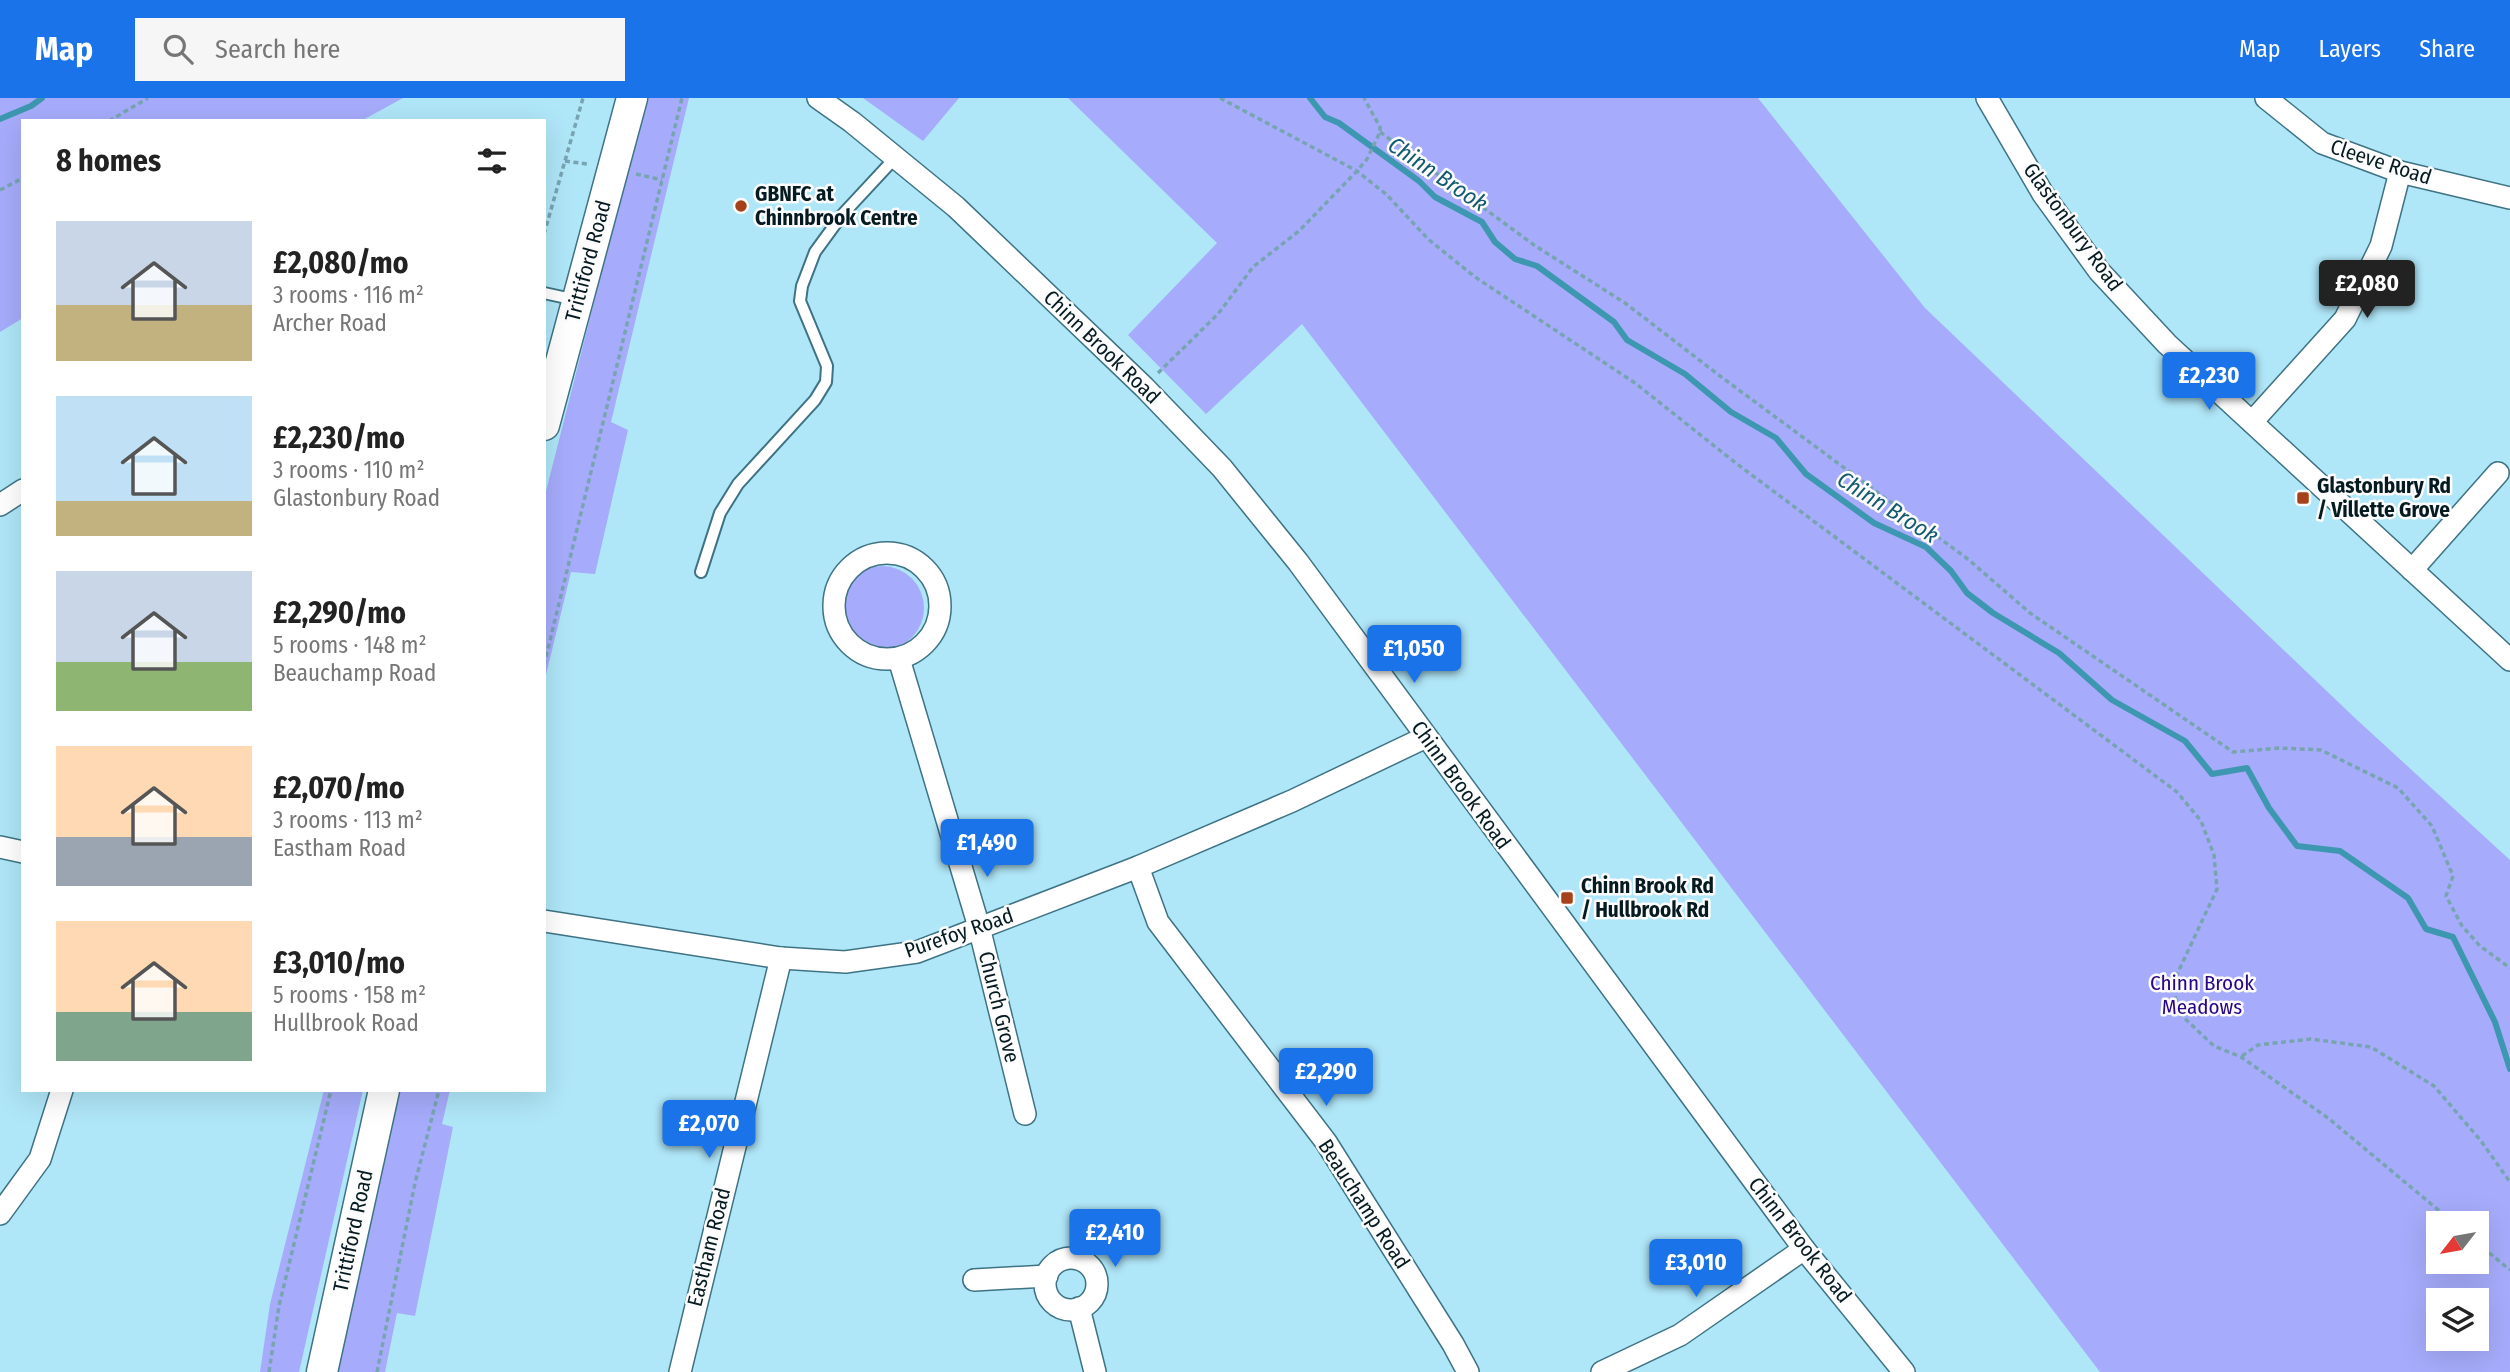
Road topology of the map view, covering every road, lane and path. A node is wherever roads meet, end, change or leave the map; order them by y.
1 (148, 98) edge
2 (583, 98) edge
3 (632, 98) edge
4 (682, 98) edge
5 (818, 98) edge
6 (1220, 98) edge
7 (1364, 98) edge
8 (1987, 98) edge
9 (2266, 98) edge
10 (112, 119) edge
11 (1380, 132) junction
12 (895, 158) junction
13 (1357, 171) junction
14 (2400, 172) junction
15 (21, 179) edge
16 (0, 190) edge
17 (2510, 198) edge
18 (546, 227) edge
19 (546, 293) edge
20 (578, 301) junction
21 (1144, 387) junction
22 (546, 418) edge
23 (2252, 422) junction
24 (2498, 472) dead end
25 (21, 491) edge
26 (0, 505) edge
27 (2412, 570) junction
28 (701, 572) dead end
29 (546, 657) edge
30 (899, 659) junction
31 (2510, 660) edge
32 (1426, 737) junction
33 (0, 847) edge
34 (21, 852) edge
35 (1138, 867) junction
36 (546, 921) edge
37 (979, 927) junction
38 (781, 958) junction
39 (2510, 968) edge
40 (2241, 1057) junction
41 (61, 1092) edge
42 (331, 1092) edge
43 (384, 1092) edge
44 (438, 1092) edge
45 (1025, 1114) dead end
46 (2510, 1182) edge
47 (2440, 1211) edge
48 (0, 1214) edge
49 (1804, 1249) junction
50 (2489, 1253) edge
51 (2510, 1270) edge
52 (1047, 1276) junction
53 (974, 1280) dead end
54 (1079, 1308) junction
55 (269, 1372) edge
56 (322, 1372) edge
57 (377, 1372) edge
58 (680, 1372) edge
59 (1095, 1372) edge
60 (1468, 1372) edge
61 (1602, 1372) edge
62 (1904, 1372) edge

1 - 10 path
2 - 18 path
3 - 20 street, Trittiford Road
4 - 29 path
5 - 12 street, Chinn Brook Road
6 - 13 path
7 - 11 path
8 - 23 street, Glastonbury Road
9 - 14 street, Cleeve Road
11 - 13 path
11 - 39 path
12 - 21 street, Chinn Brook Road
12 - 28 lane
13 - 21 path
13 - 40 path
14 - 17 street, Cleeve Road
14 - 23 street
15 - 16 path
19 - 20 lane
20 - 22 street, Trittiford Road
21 - 32 street, Chinn Brook Road
23 - 27 street, Glastonbury Road
24 - 27 street
25 - 26 street
27 - 31 street, Glastonbury Road
30 - 30 street
30 - 37 street, Church Grove
32 - 35 street, Purefoy Road
32 - 49 street, Chinn Brook Road
33 - 34 street
35 - 37 street, Purefoy Road
35 - 60 street, Beauchamp Road
36 - 38 street, Purefoy Road
37 - 38 street, Purefoy Road
37 - 45 street, Church Grove
38 - 58 street, Eastham Road
40 - 46 path
40 - 47 path
41 - 48 street
42 - 55 path
43 - 56 street, Trittiford Road
44 - 57 path
49 - 61 street
49 - 62 street, Chinn Brook Road
50 - 51 path
52 - 53 street
52 - 54 street
52 - 54 street
54 - 59 street

